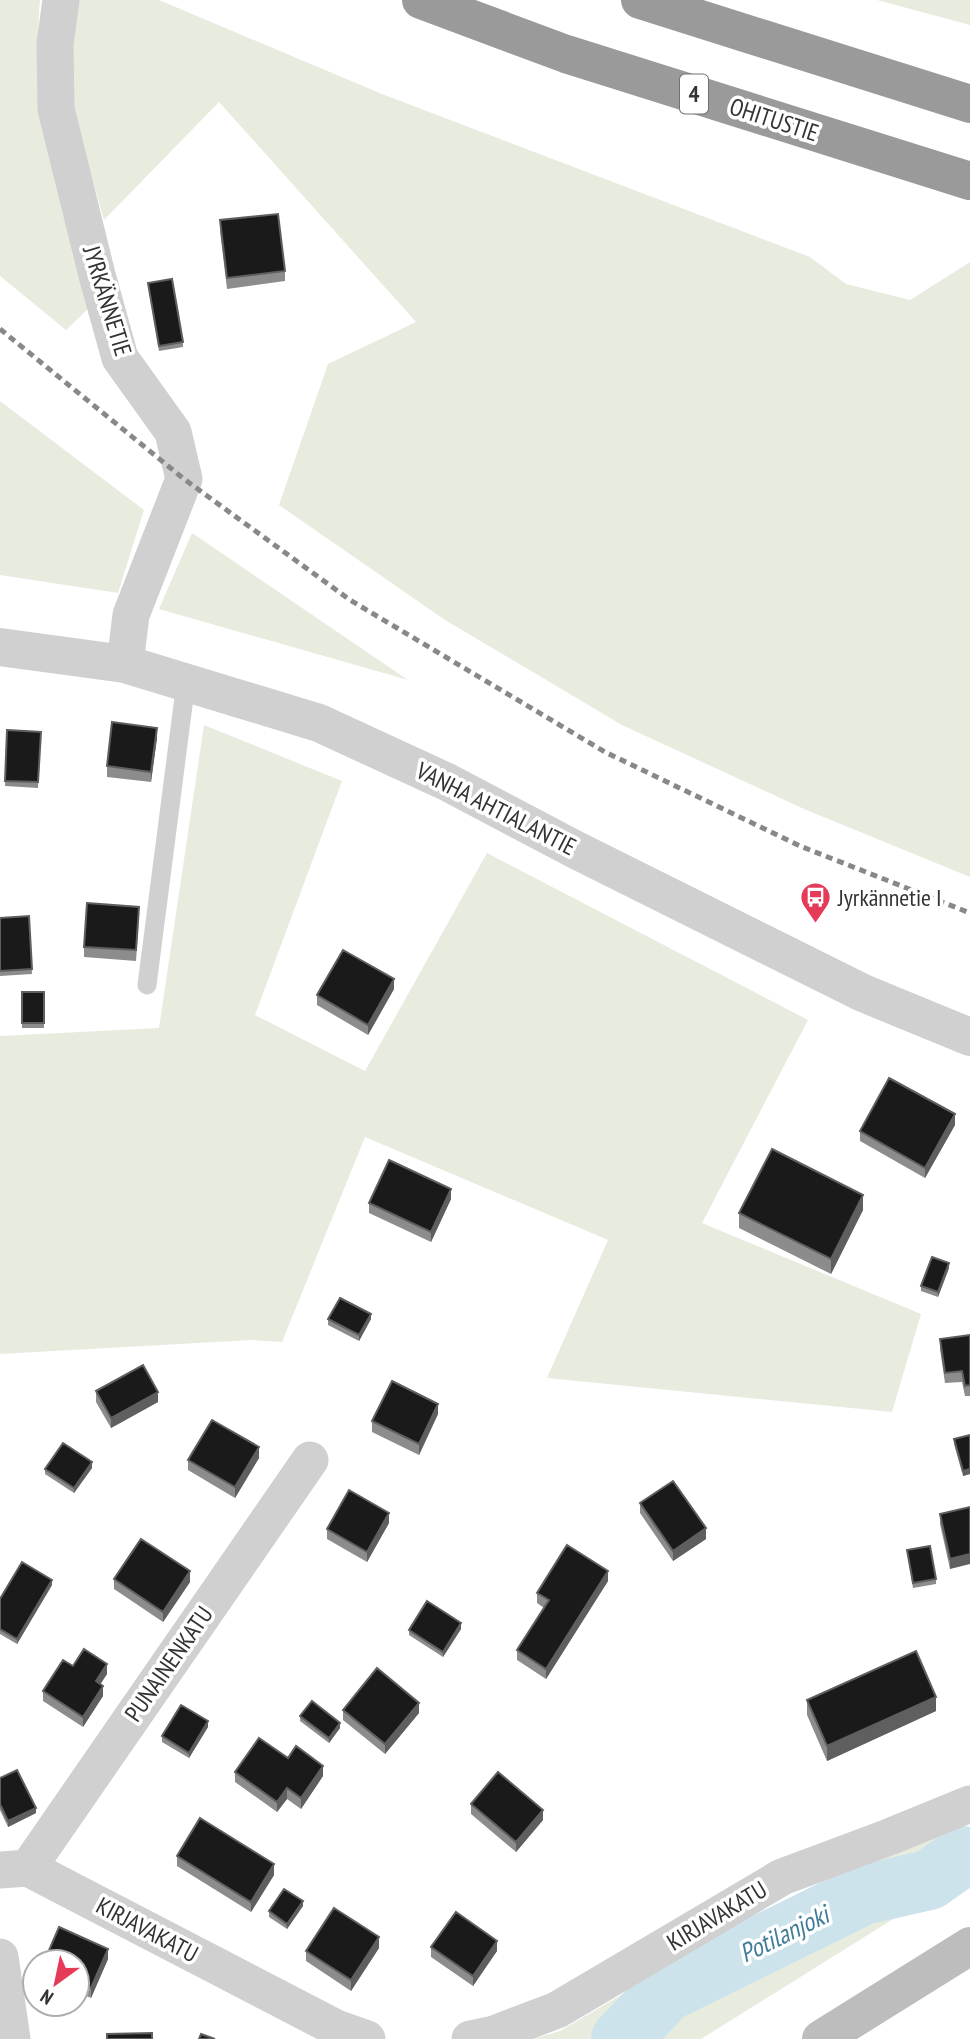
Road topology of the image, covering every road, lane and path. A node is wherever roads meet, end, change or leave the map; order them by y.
1 (61, 0) edge
2 (421, 0) edge
3 (640, 0) edge
4 (970, 104) edge
5 (970, 181) edge
6 (0, 647) edge
7 (125, 664) junction
8 (186, 682) junction
9 (147, 985) dead end
10 (970, 1037) edge
11 (310, 1460) dead end
12 (970, 1804) edge
13 (14, 1869) edge
14 (970, 1946) edge
15 (0, 1956) edge
16 (12, 2039) edge
17 (367, 2039) edge
18 (470, 2039) edge
19 (821, 2039) edge

1 - 7 street, JYRKÄNNETIE
2 - 5 highway, OHITUSTIE / 4
3 - 4 highway
6 - 7 street, VANHA AHTIALANTIE
7 - 8 street, VANHA AHTIALANTIE
8 - 9 lane
8 - 10 street, VANHA AHTIALANTIE
11 - 13 street, PUNAINENKATU
12 - 18 street, KIRJAVAKATU
13 - 17 street, KIRJAVAKATU
14 - 19 main road
15 - 16 street

